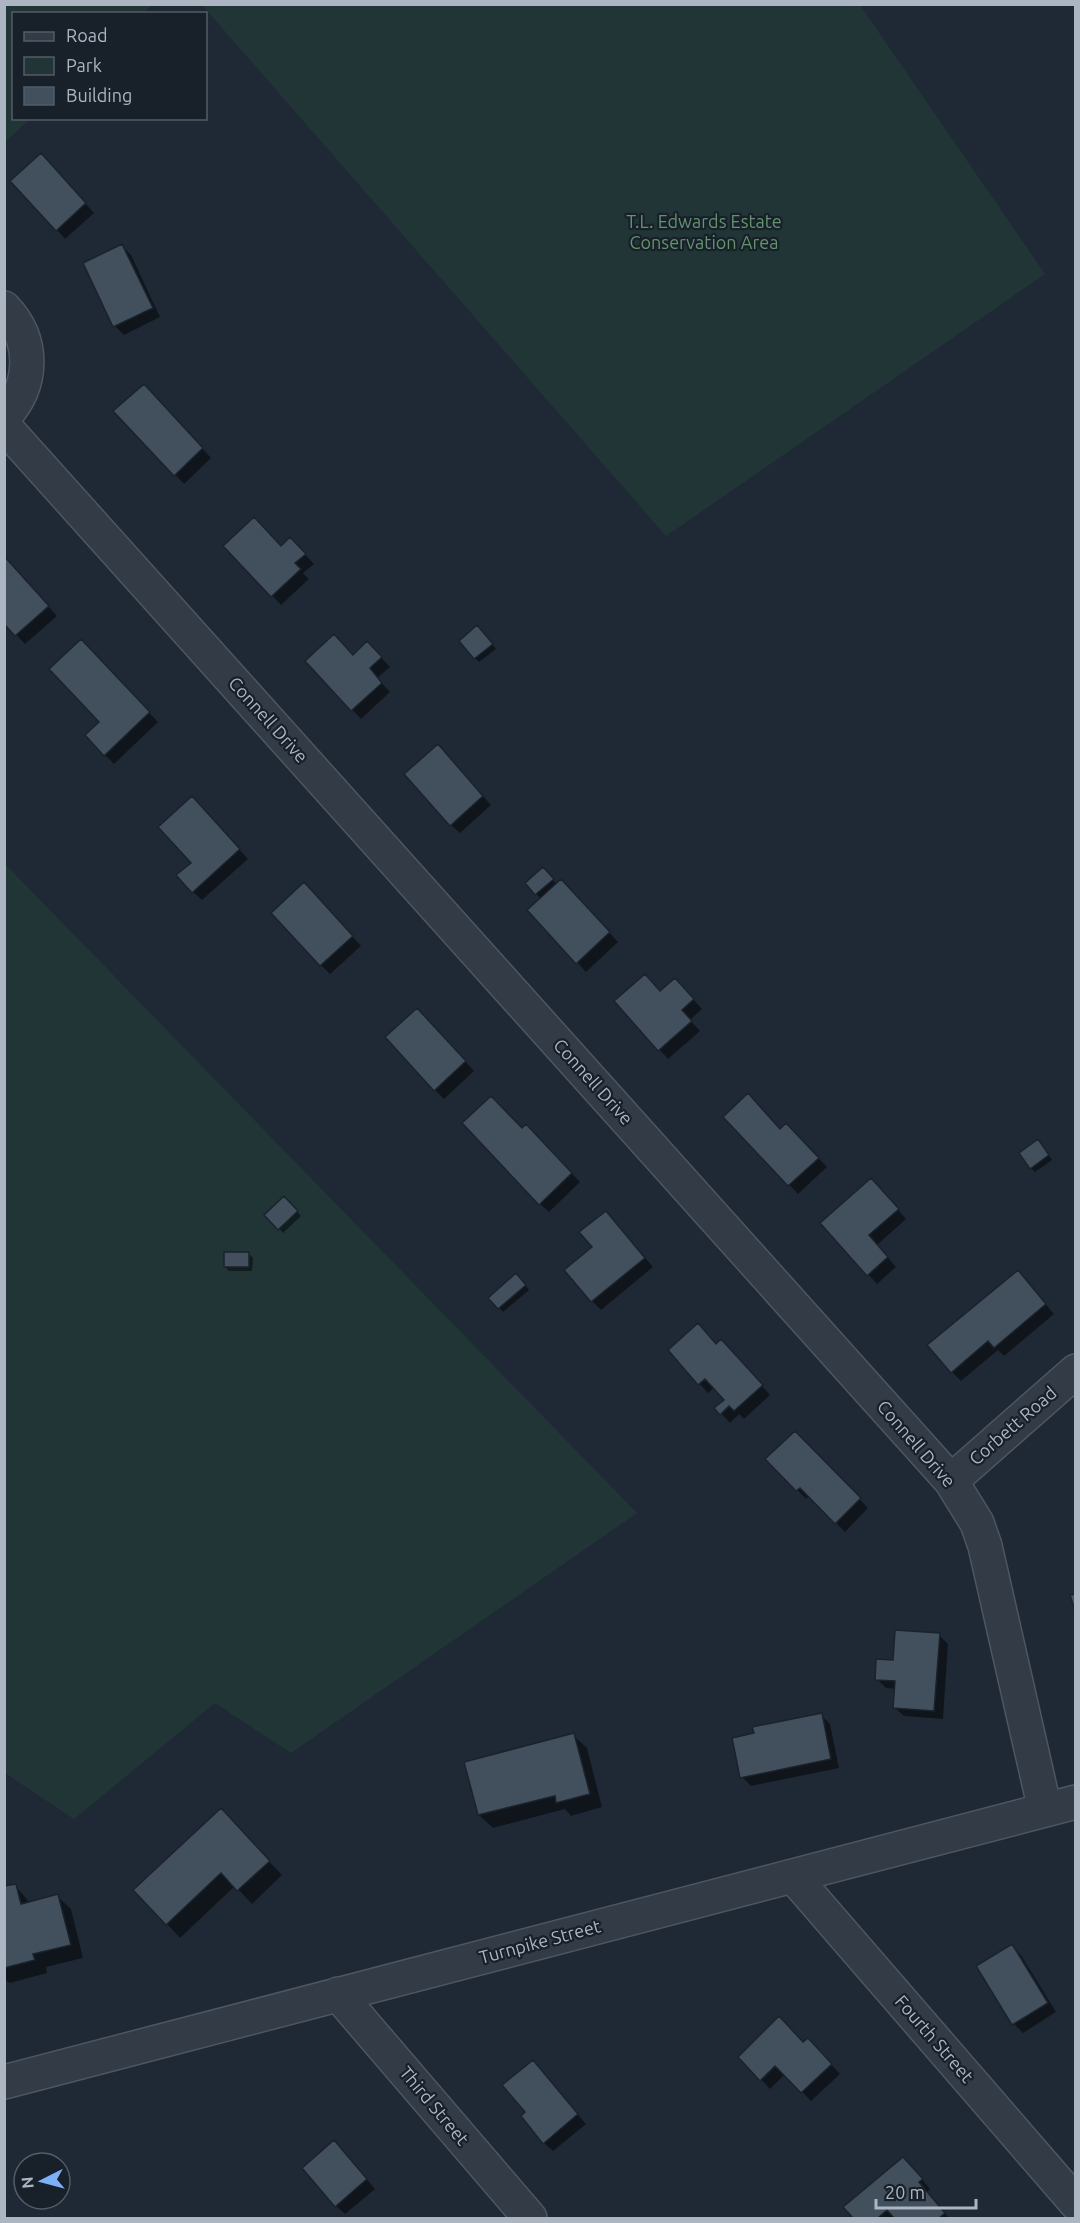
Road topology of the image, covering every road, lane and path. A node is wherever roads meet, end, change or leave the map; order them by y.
1 (4, 308) edge
2 (4, 417) edge
3 (4, 426) edge
4 (1076, 1371) edge
5 (951, 1480) junction
6 (1060, 1806) edge
7 (793, 1876) junction
8 (338, 1994) junction
9 (4, 2082) edge
10 (1076, 2203) edge
11 (530, 2218) edge

1 - 2 street
3 - 5 street, Connell Drive
4 - 5 street, Corbett Road
5 - 6 street, Connell Drive
6 - 7 street, Turnpike Street
7 - 8 street, Turnpike Street
7 - 10 street, Fourth Street
8 - 9 street, Turnpike Street
8 - 11 street, Third Street

